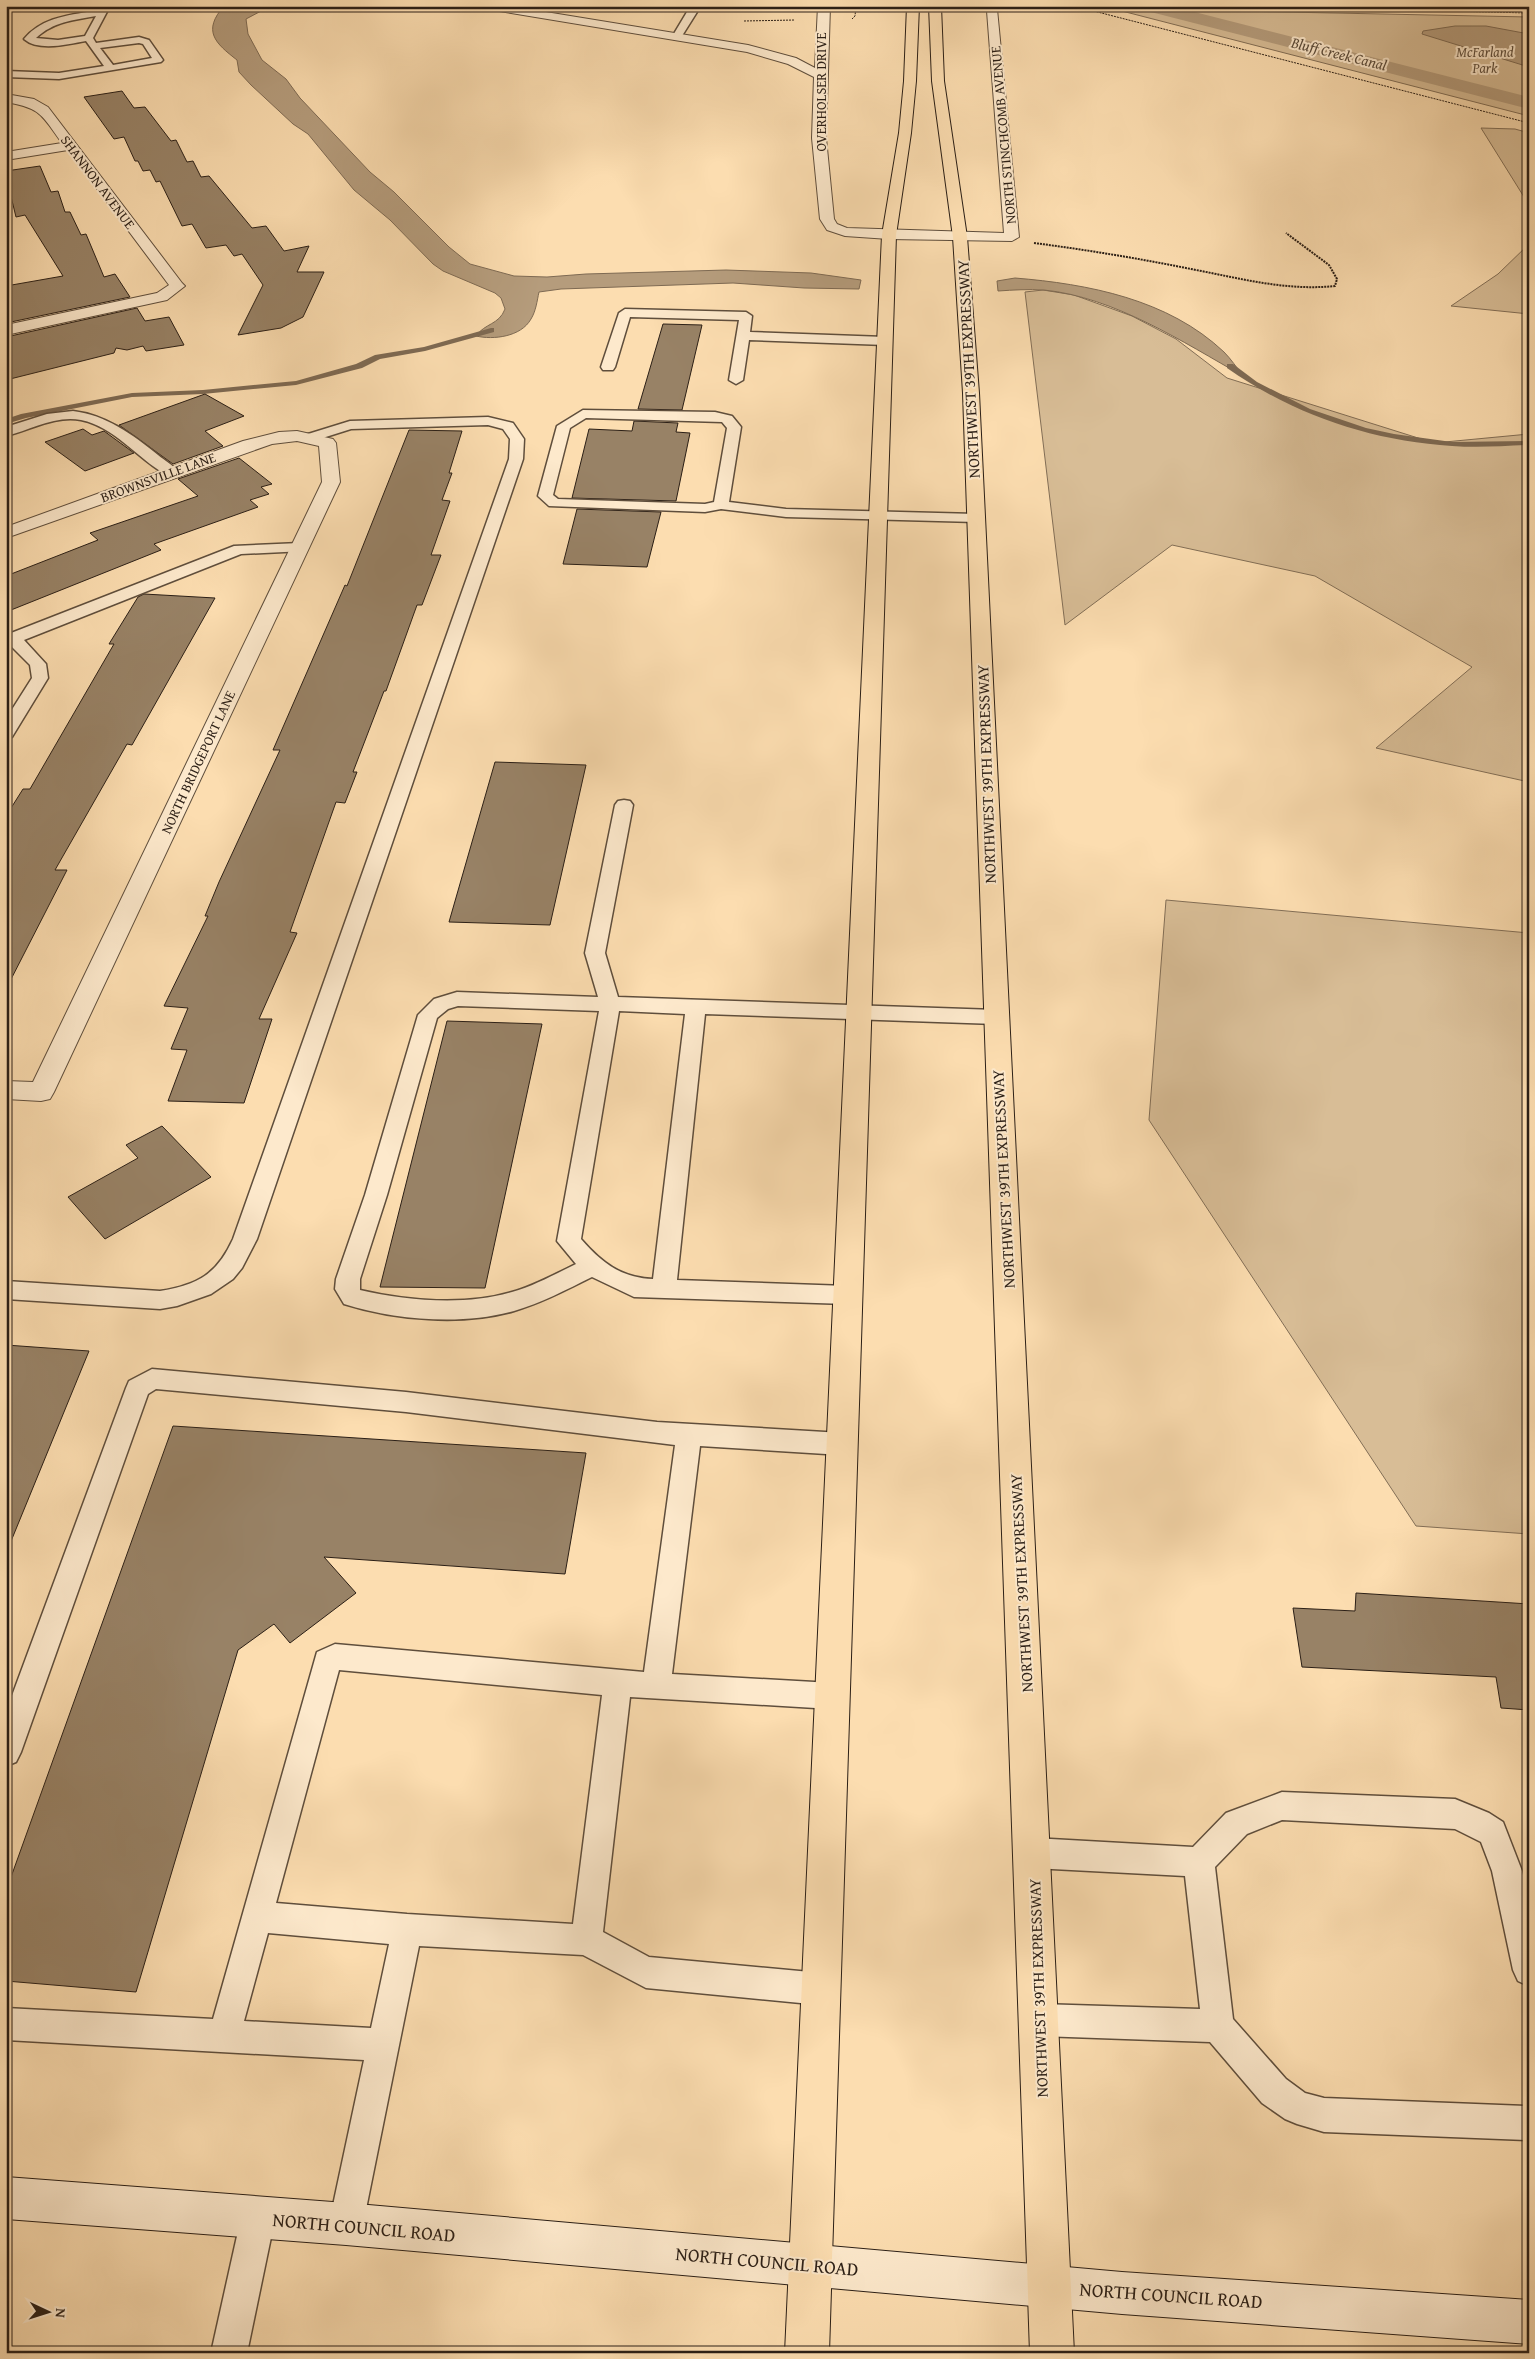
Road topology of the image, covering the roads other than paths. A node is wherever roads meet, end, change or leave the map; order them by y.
1 (487, 6) edge
2 (691, 6) edge
3 (824, 6) edge
4 (912, 6) edge
5 (935, 6) edge
6 (104, 9) edge
7 (993, 11) dead end
8 (677, 37) junction
9 (823, 40) junction
10 (91, 42) junction
11 (810, 45) dead end
12 (789, 48) dead end
13 (748, 49) junction
14 (110, 68) junction
15 (6, 74) edge
16 (820, 75) junction
17 (6, 98) edge
18 (70, 146) junction
19 (6, 156) edge
20 (889, 235) junction
21 (960, 237) junction
22 (6, 330) edge
23 (743, 336) junction
24 (885, 341) junction
25 (608, 368) dead end
26 (736, 380) dead end
27 (6, 432) edge
28 (312, 436) junction
29 (171, 472) junction
30 (721, 505) junction
31 (878, 516) junction
32 (976, 518) junction
33 (6, 533) edge
34 (300, 548) junction
35 (10, 640) edge
36 (6, 733) edge
37 (624, 805) dead end
38 (610, 1004) junction
39 (696, 1007) junction
40 (858, 1012) junction
41 (996, 1017) junction
42 (6, 1090) edge
43 (592, 1267) junction
44 (664, 1289) junction
45 (6, 1290) edge
46 (847, 1295) junction
47 (689, 1435) junction
48 (842, 1444) junction
49 (618, 1683) junction
50 (656, 1686) junction
51 (832, 1696) junction
52 (6, 1752) edge
53 (1033, 1854) junction
54 (1199, 1862) junction
55 (257, 1918) junction
56 (407, 1930) junction
57 (586, 1940) junction
58 (1529, 1970) edge
59 (821, 1989) junction
60 (1040, 2020) junction
61 (6, 2024) edge
62 (1218, 2026) junction
63 (224, 2036) junction
64 (382, 2045) junction
65 (1529, 2123) edge
66 (6, 2198) edge
67 (258, 2218) junction
68 (346, 2224) junction
69 (810, 2266) junction
70 (1050, 2286) junction
71 (1529, 2322) edge
72 (229, 2353) edge
73 (807, 2353) edge
74 (1052, 2353) edge

1 - 8 street
2 - 8 lane
3 - 9 street, OVERHOLSER DRIVE
4 - 20 highway
5 - 21 highway, NORTHWEST 39TH EXPRESSWAY
6 - 10 lane
6 - 10 lane
7 - 21 street, NORTH STINCHCOMB AVENUE
8 - 13 street
9 - 11 street
9 - 16 street, OVERHOLSER DRIVE
10 - 14 lane
10 - 14 lane
12 - 13 street
13 - 16 street
14 - 15 lane
16 - 20 street, OVERHOLSER DRIVE
17 - 18 street, SHANNON AVENUE
18 - 19 street
18 - 22 street, SHANNON AVENUE
20 - 21 street, OVERHOLSER DRIVE
20 - 24 highway
21 - 32 highway, NORTHWEST 39TH EXPRESSWAY
23 - 24 lane
23 - 25 lane
23 - 26 lane
24 - 31 highway
27 - 29 lane
28 - 29 street, BROWNSVILLE LANE
28 - 34 street, NORTH BRIDGEPORT LANE
28 - 45 lane
29 - 33 street, BROWNSVILLE LANE
30 - 30 lane
30 - 31 lane
31 - 32 lane
31 - 40 highway
32 - 41 highway, NORTHWEST 39TH EXPRESSWAY
34 - 35 lane
34 - 42 street, NORTH BRIDGEPORT LANE
35 - 36 lane
37 - 38 lane
38 - 39 lane
38 - 43 lane
38 - 43 lane
39 - 40 lane
39 - 44 lane
40 - 41 lane
40 - 46 highway
41 - 53 highway, NORTHWEST 39TH EXPRESSWAY
43 - 44 lane
44 - 46 lane
46 - 48 highway
47 - 48 lane
47 - 50 lane
47 - 52 lane
48 - 51 highway
49 - 50 lane
49 - 55 lane
49 - 57 lane
50 - 51 lane
51 - 59 highway
53 - 54 lane
53 - 60 highway, NORTHWEST 39TH EXPRESSWAY
54 - 58 lane
54 - 62 lane
55 - 56 lane
55 - 63 lane
56 - 57 lane
56 - 64 lane
57 - 59 lane
59 - 69 highway
60 - 62 lane
60 - 70 highway, NORTHWEST 39TH EXPRESSWAY
61 - 63 lane
62 - 65 lane
63 - 64 lane
64 - 68 lane
66 - 67 street, NORTH COUNCIL ROAD
67 - 68 street, NORTH COUNCIL ROAD
67 - 72 lane
68 - 69 street, NORTH COUNCIL ROAD
69 - 70 street, NORTH COUNCIL ROAD
69 - 73 highway
70 - 71 street, NORTH COUNCIL ROAD
70 - 74 highway, NORTHWEST 39TH EXPRESSWAY

